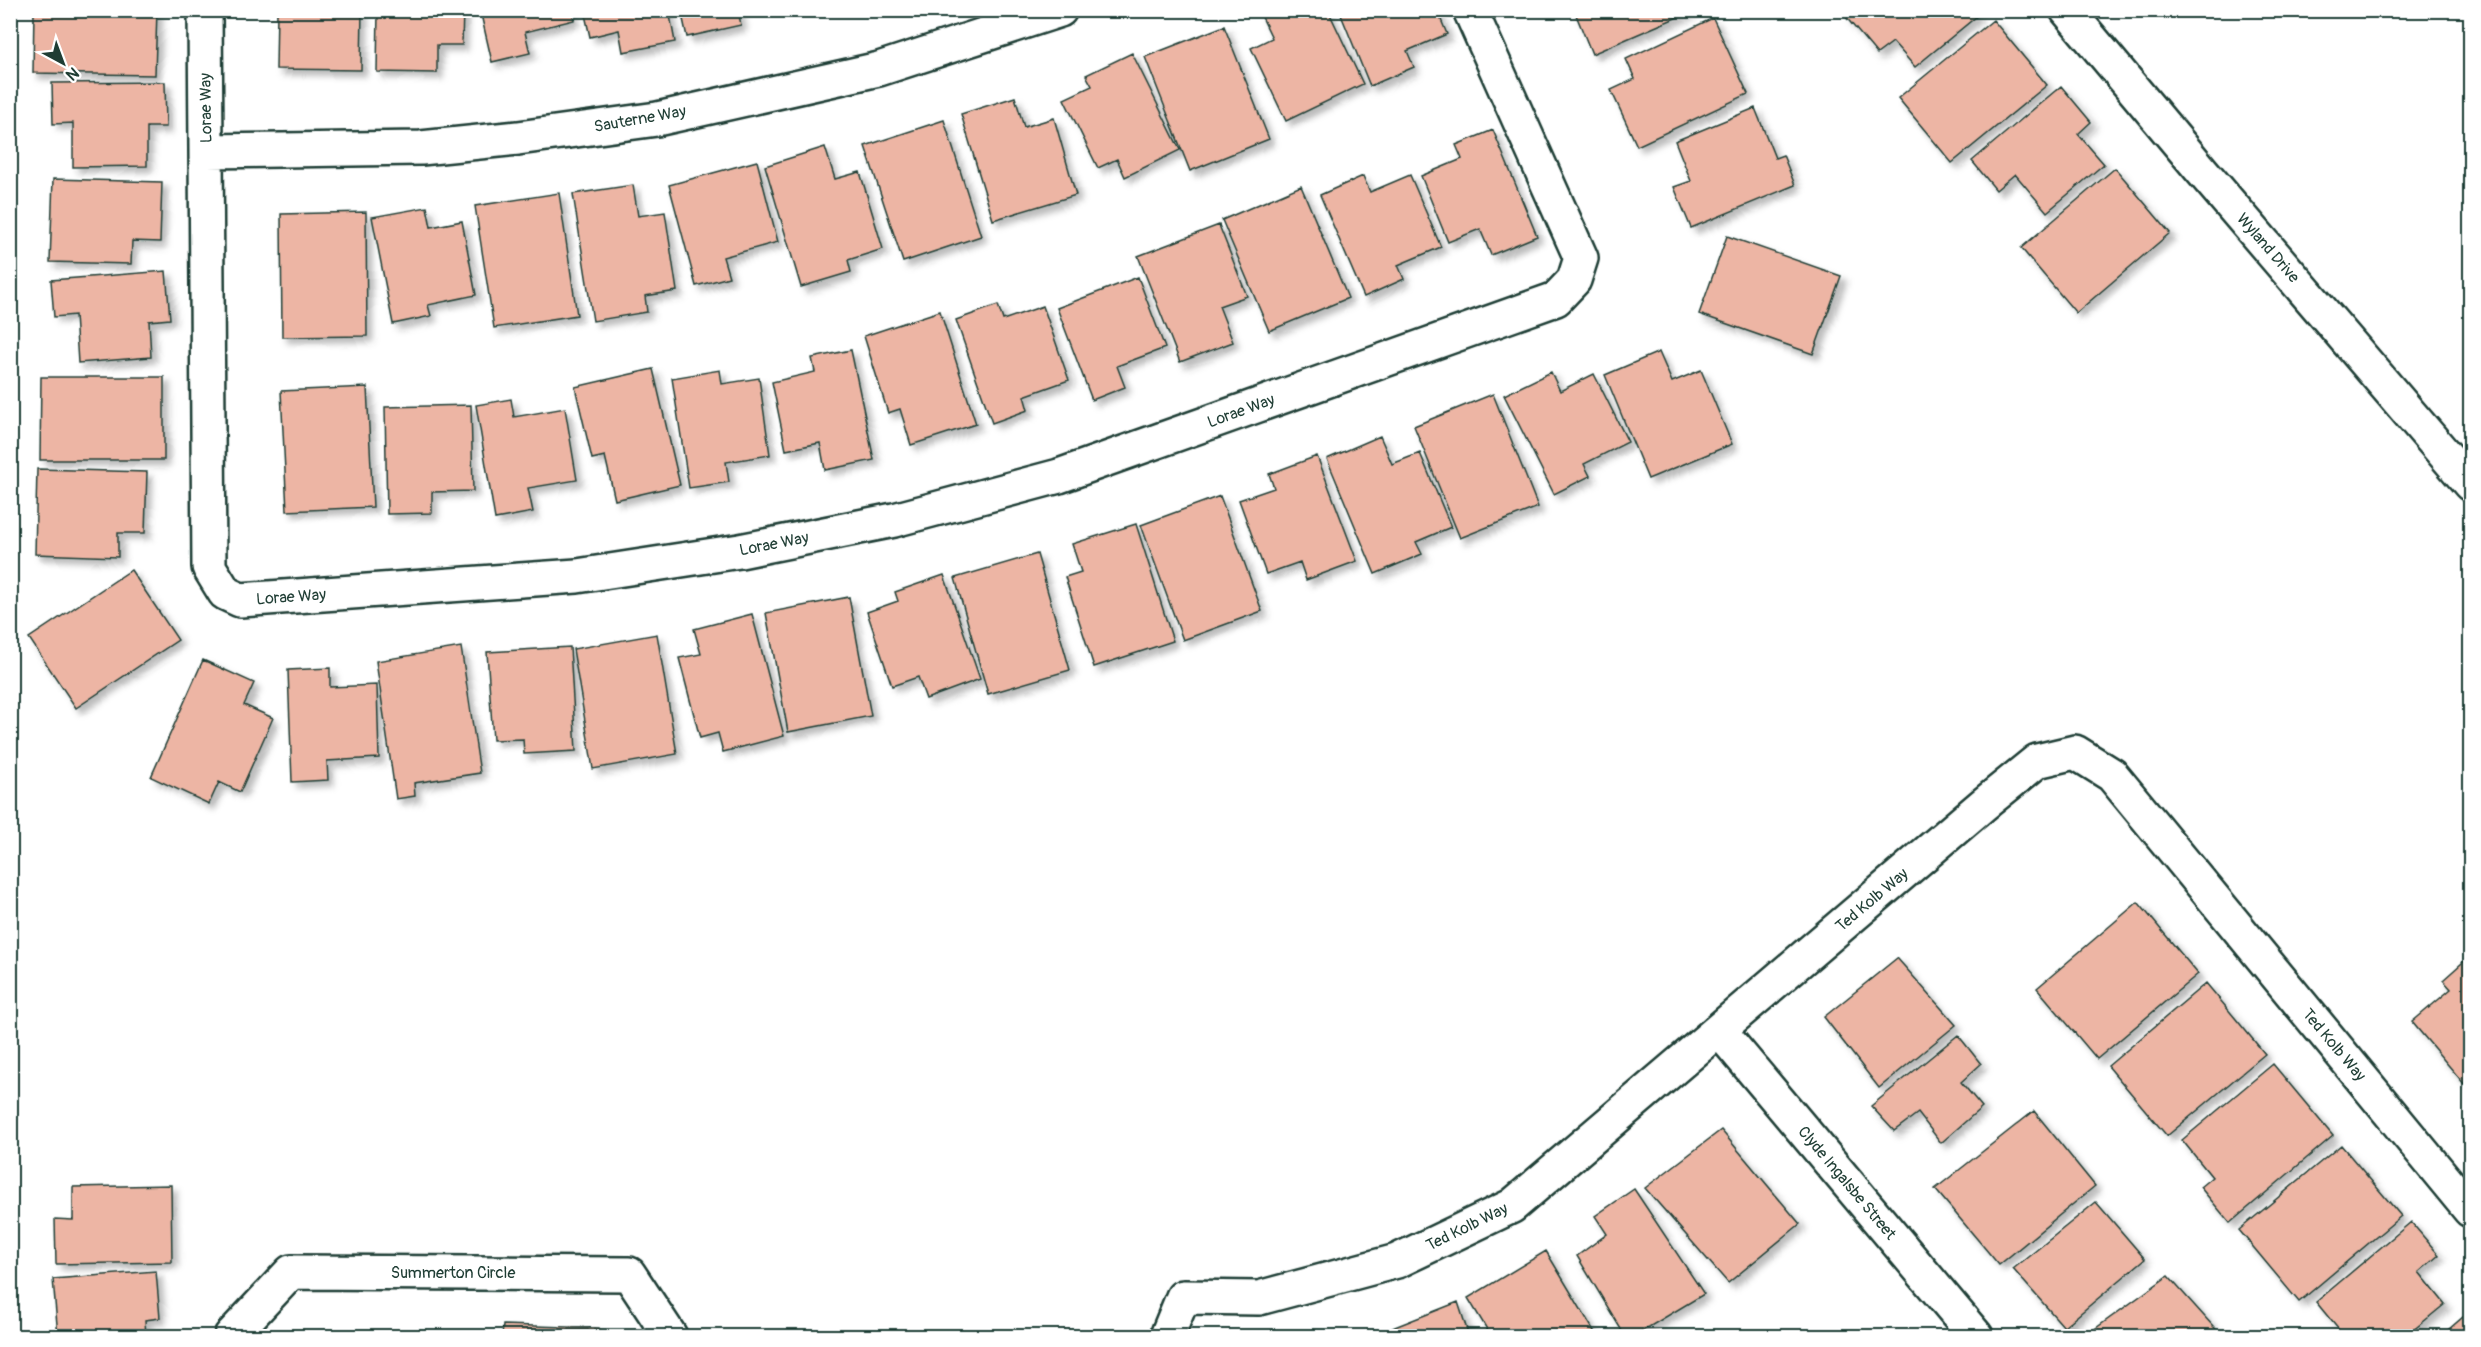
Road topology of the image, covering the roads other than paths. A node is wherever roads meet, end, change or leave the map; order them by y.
1 (205, 10) edge
2 (1060, 10) edge
3 (1470, 10) edge
4 (2067, 10) edge
5 (207, 151) junction
6 (2470, 484) edge
7 (1719, 1030) junction
8 (2470, 1209) edge
9 (231, 1336) edge
10 (670, 1336) edge
11 (1167, 1336) edge
12 (1976, 1336) edge

1 - 5 street, Lorae Way
2 - 5 street, Sauterne Way
3 - 5 street, Lorae Way
4 - 6 street, Wyland Drive
7 - 8 street, Ted Kolb Way
7 - 11 street, Ted Kolb Way
7 - 12 street, Clyde Ingalsbe Street
9 - 10 street, Summerton Circle

